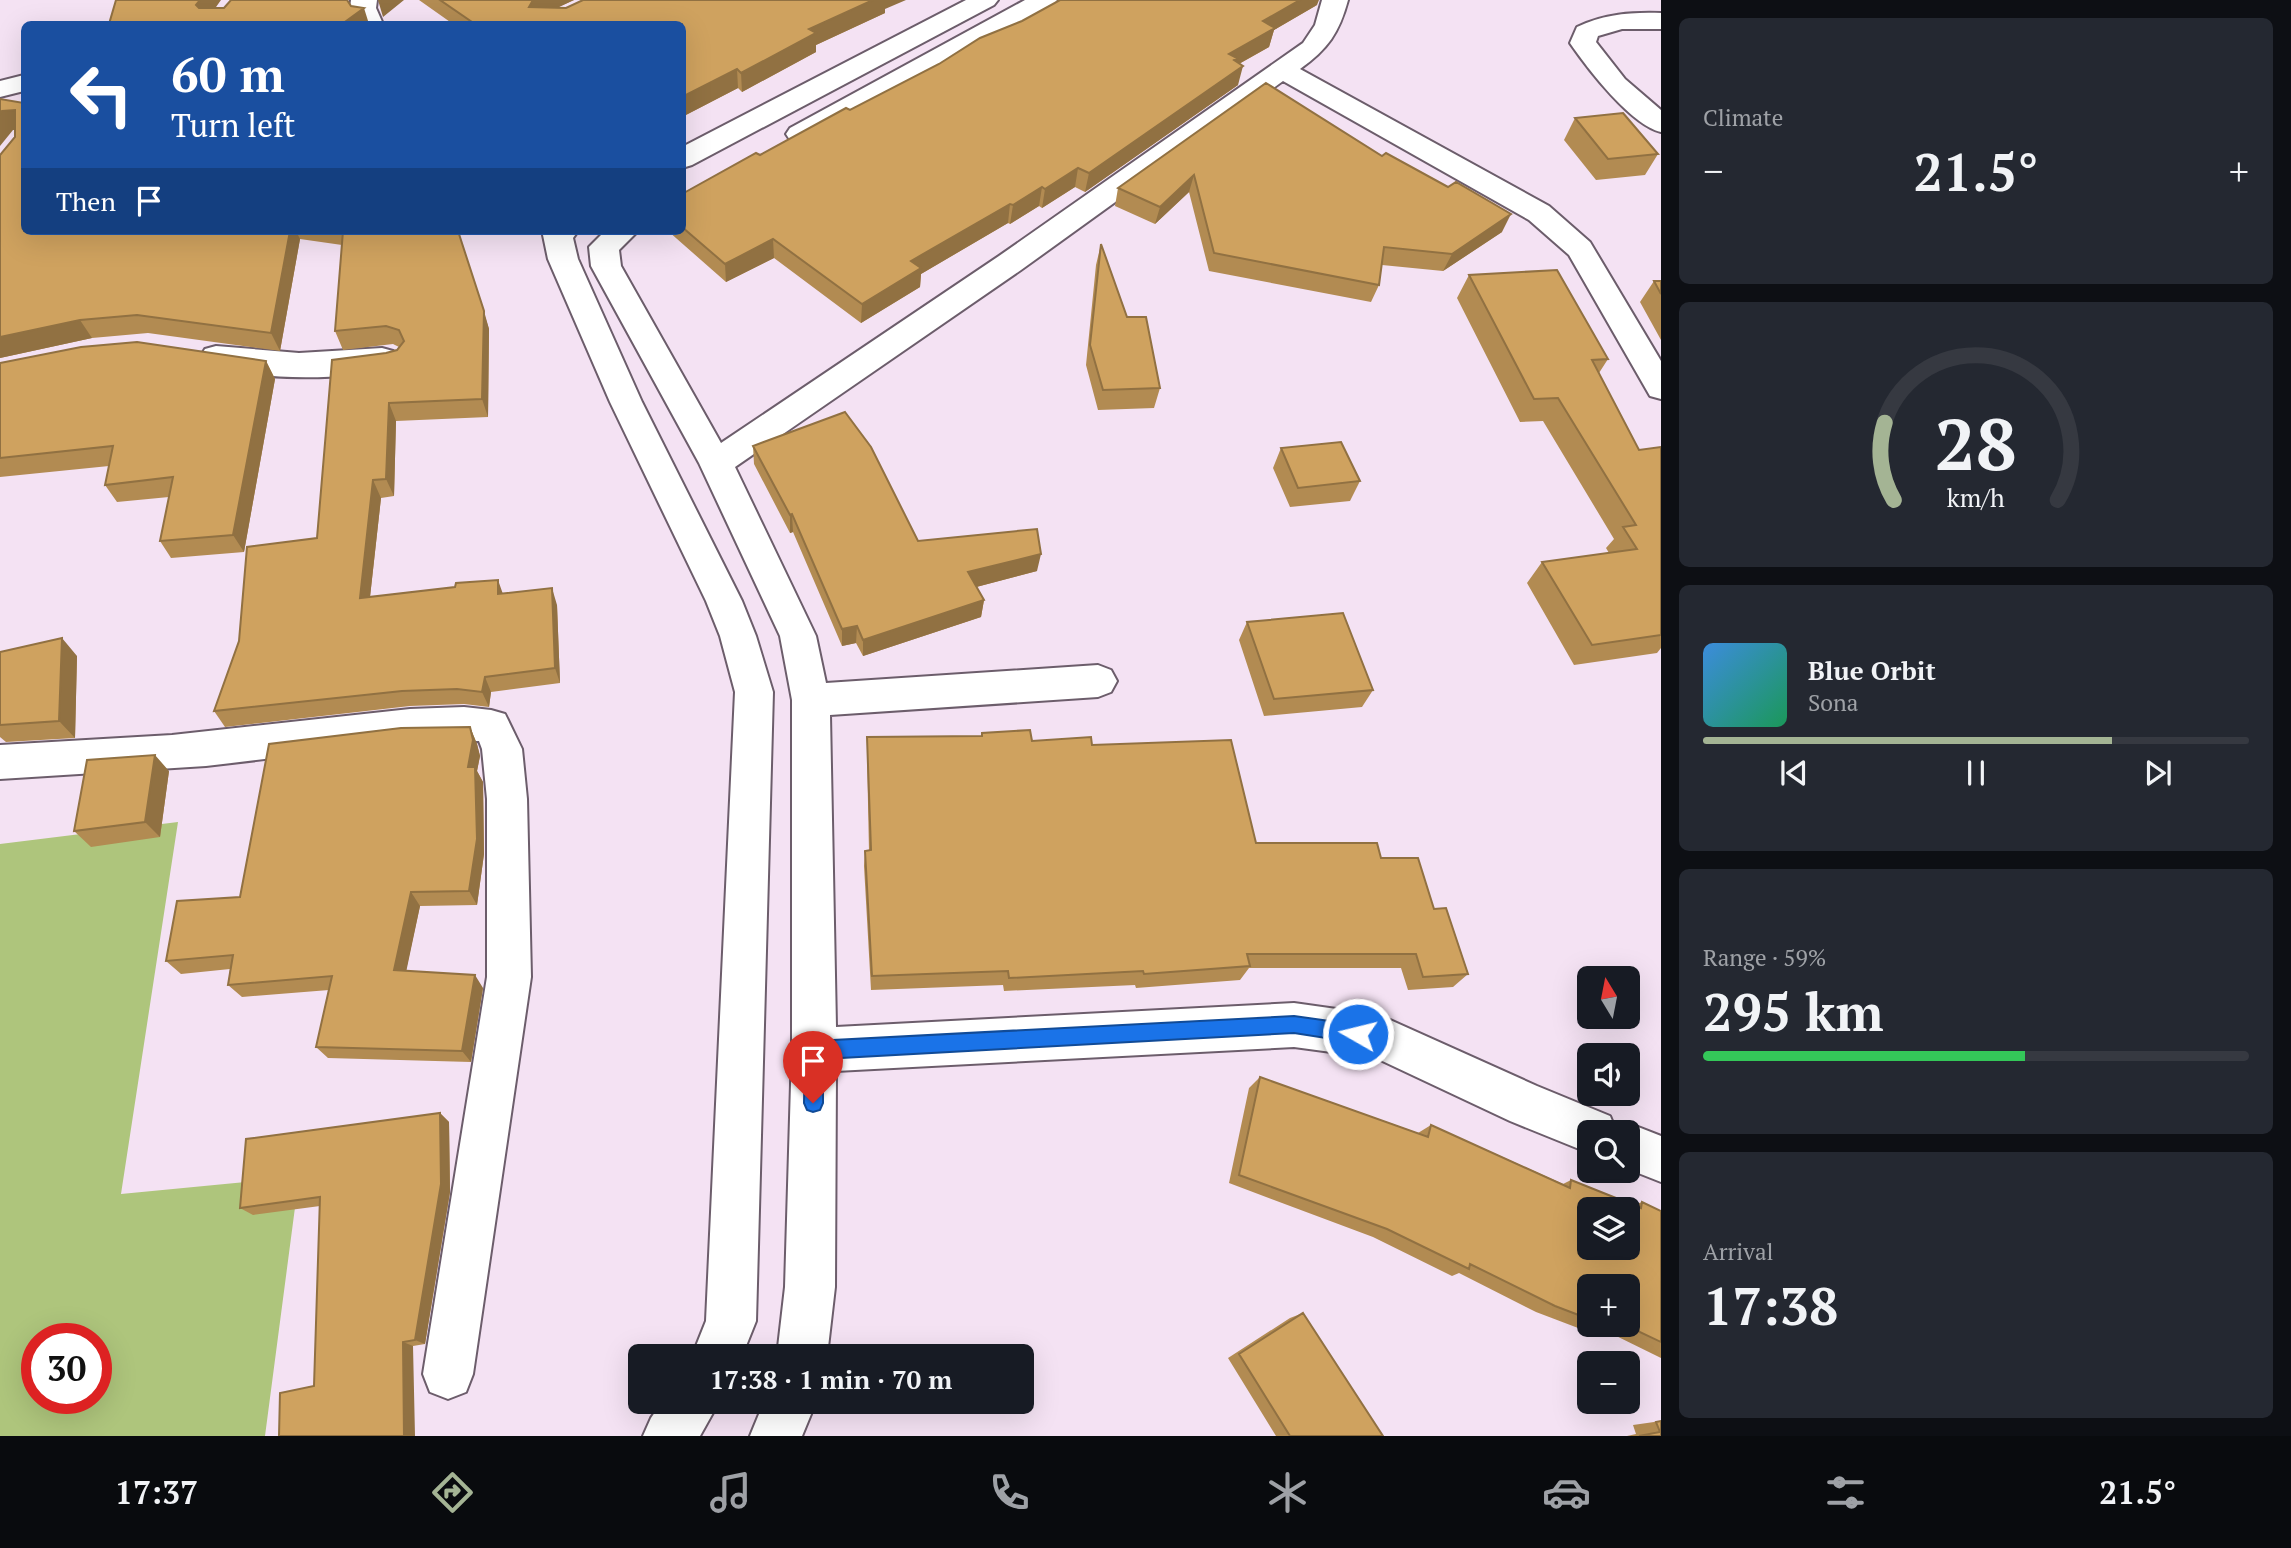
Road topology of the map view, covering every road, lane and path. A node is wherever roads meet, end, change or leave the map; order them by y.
1 (364, 0) edge
2 (985, 0) edge
3 (1044, 0) edge
4 (1335, 0) edge
5 (370, 21) edge
6 (1661, 21) edge
7 (1281, 69) junction
8 (21, 84) edge
9 (0, 89) edge
10 (1661, 124) edge
11 (779, 145) edge
12 (686, 157) edge
13 (618, 235) edge
14 (563, 245) edge
15 (606, 266) junction
16 (191, 351) edge
17 (392, 358) edge
18 (1661, 388) edge
19 (716, 463) junction
20 (1098, 681) dead end
21 (811, 700) junction
22 (0, 762) edge
23 (814, 1051) junction
24 (1577, 1125) edge
25 (1640, 1151) edge
26 (1661, 1159) edge
27 (722, 1344) edge
28 (803, 1344) edge
29 (448, 1374) dead end
30 (684, 1414) edge
31 (669, 1436) edge

1 - 5 street
2 - 12 street
3 - 11 street
4 - 7 street
6 - 10 street
7 - 18 street
7 - 19 street
8 - 9 street
13 - 15 street
14 - 15 street
14 - 27 street
15 - 19 street
16 - 17 street
19 - 21 street
20 - 21 street
21 - 23 street
22 - 29 street
23 - 24 street
23 - 28 street
25 - 26 street
30 - 31 street

